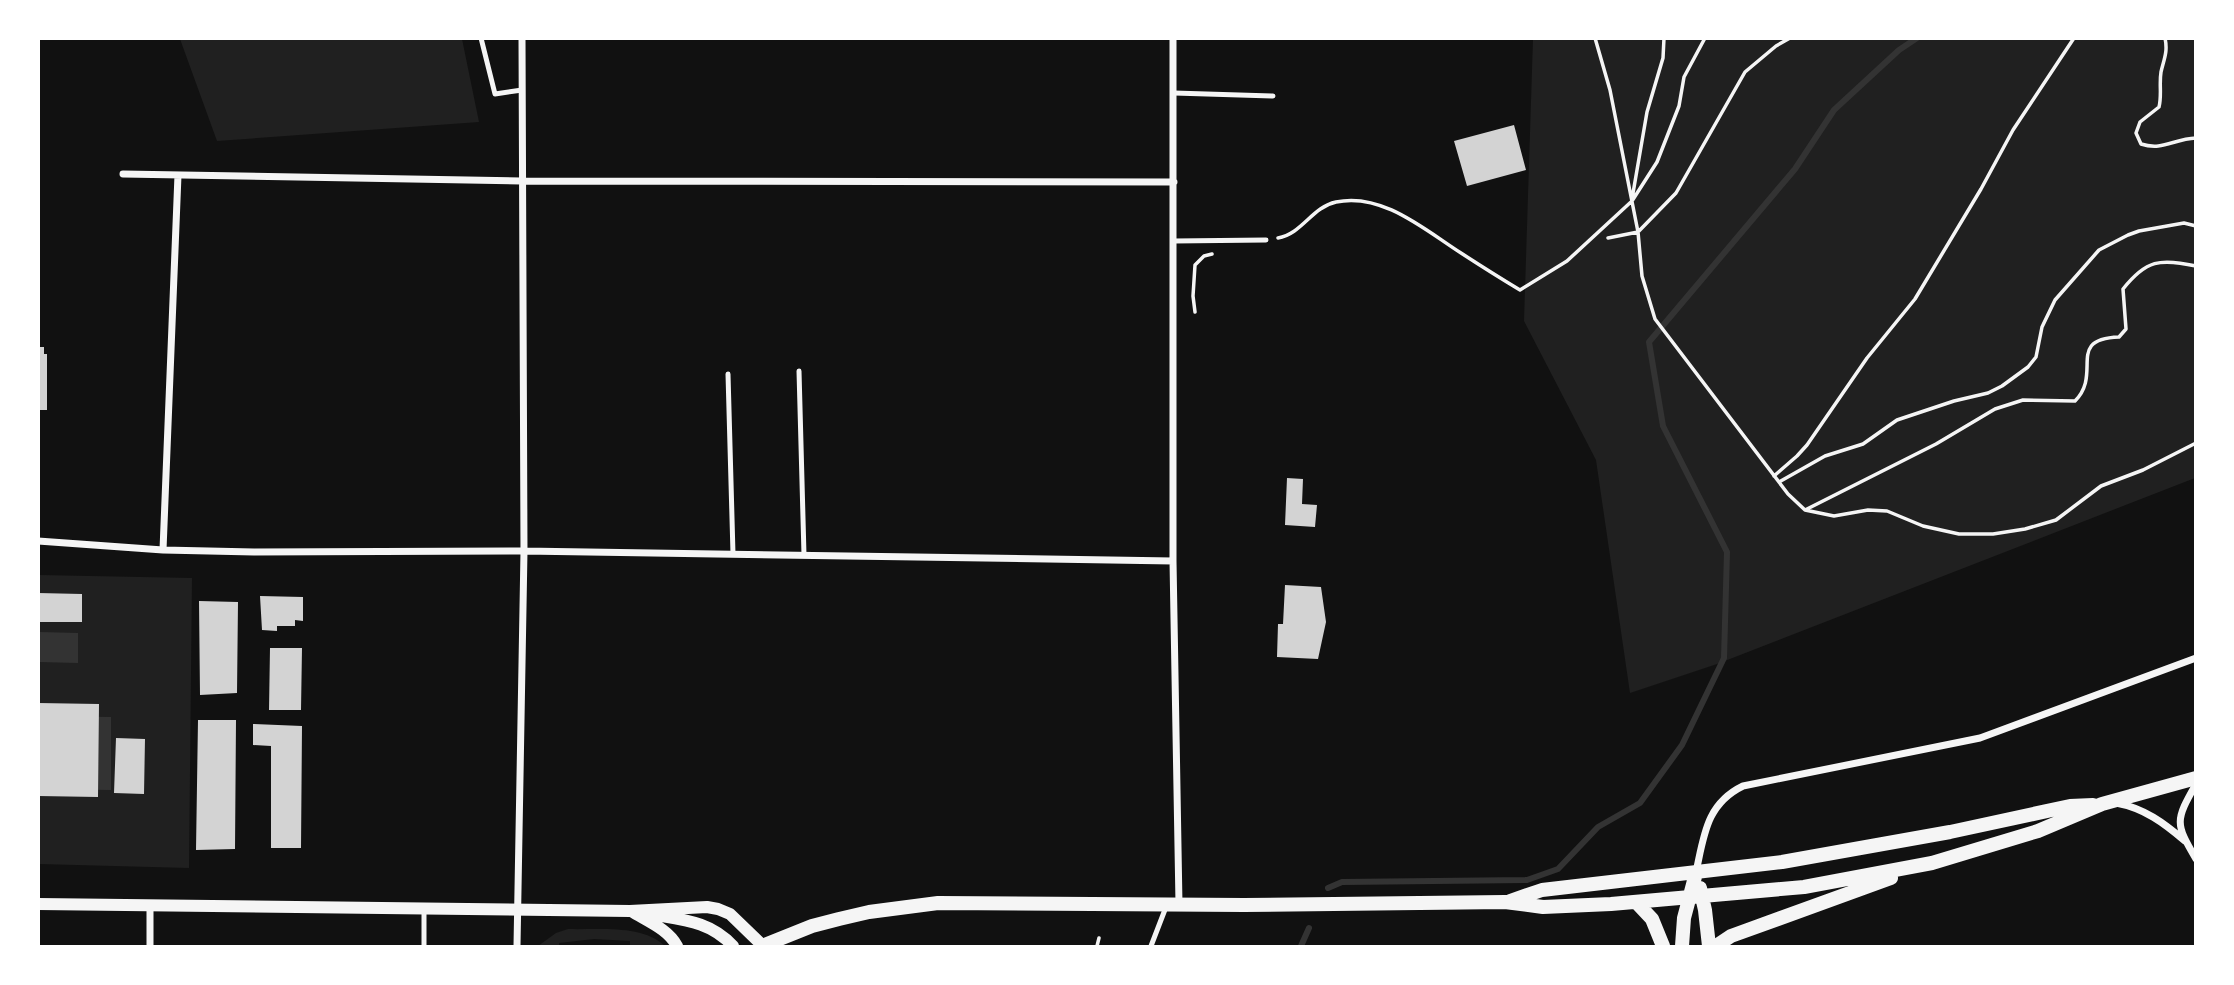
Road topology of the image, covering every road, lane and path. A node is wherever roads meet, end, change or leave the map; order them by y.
1 (481, 38) edge
2 (522, 38) edge
3 (1173, 38) edge
4 (1595, 38) edge
5 (1664, 38) edge
6 (1705, 38) edge
7 (1790, 38) edge
8 (2074, 38) edge
9 (2165, 38) edge
10 (522, 90) junction
11 (1174, 93) junction
12 (1273, 96) dead end
13 (2196, 138) edge
14 (123, 174) dead end
15 (178, 175) junction
16 (521, 181) junction
17 (1174, 182) junction
18 (1632, 201) junction
19 (2196, 226) edge
20 (1638, 232) junction
21 (1608, 238) dead end
22 (1266, 240) joint
23 (1174, 241) junction
24 (1243, 241) junction
25 (2196, 266) edge
26 (1195, 312) dead end
27 (799, 371) dead end
28 (729, 374) dead end
29 (2196, 443) edge
30 (1774, 476) junction
31 (1779, 482) junction
32 (1805, 510) junction
33 (38, 541) edge
34 (163, 550) junction
35 (524, 551) junction
36 (733, 554) junction
37 (804, 555) junction
38 (1173, 561) junction
39 (2196, 658) edge
40 (2196, 778) edge
41 (2196, 784) edge
42 (2105, 803) junction
43 (2185, 841) junction
44 (2196, 859) edge
45 (1932, 863) junction
46 (1696, 873) junction
47 (1696, 898) junction
48 (1505, 902) junction
49 (1636, 902) junction
50 (38, 904) edge
51 (150, 904) junction
52 (1173, 904) junction
53 (424, 908) junction
54 (519, 910) junction
55 (630, 911) junction
56 (1099, 938) dead end
57 (763, 946) edge
58 (150, 947) edge
59 (424, 947) edge
60 (517, 947) edge
61 (677, 947) edge
62 (733, 947) edge
63 (1097, 947) edge
64 (1151, 947) edge
65 (1663, 947) edge
66 (1682, 947) edge
67 (1709, 947) edge
68 (1716, 947) edge

1 - 10 lane
2 - 10 street
3 - 11 street
4 - 18 path
5 - 18 path
6 - 18 path
7 - 20 path
8 - 30 path
9 - 13 path
10 - 16 street
11 - 12 lane
11 - 17 street
14 - 15 street
15 - 16 street
15 - 34 street
16 - 17 street
16 - 35 street
17 - 23 street
18 - 20 path
18 - 22 path
19 - 31 path
20 - 21 path
20 - 30 path
22 - 24 lane
23 - 24 lane
23 - 38 street
24 - 26 path
25 - 32 path
27 - 37 lane
28 - 36 lane
29 - 32 path
30 - 31 path
31 - 32 path
33 - 34 street
34 - 35 street
35 - 36 street
35 - 54 street
36 - 37 street
37 - 38 street
38 - 52 street
39 - 46 street
40 - 42 main road
41 - 43 street
42 - 43 street
42 - 45 main road
42 - 46 main road
43 - 44 street
45 - 47 main road
45 - 68 main road
46 - 47 main road
46 - 48 main road
47 - 49 main road
47 - 66 main road
47 - 67 main road
48 - 49 main road
48 - 52 main road
49 - 65 main road
50 - 51 street
51 - 53 street
51 - 58 street
52 - 57 main road
52 - 64 lane
53 - 54 street
53 - 59 lane
54 - 55 street
54 - 60 street
55 - 57 street
55 - 61 street
55 - 62 street
56 - 63 path

